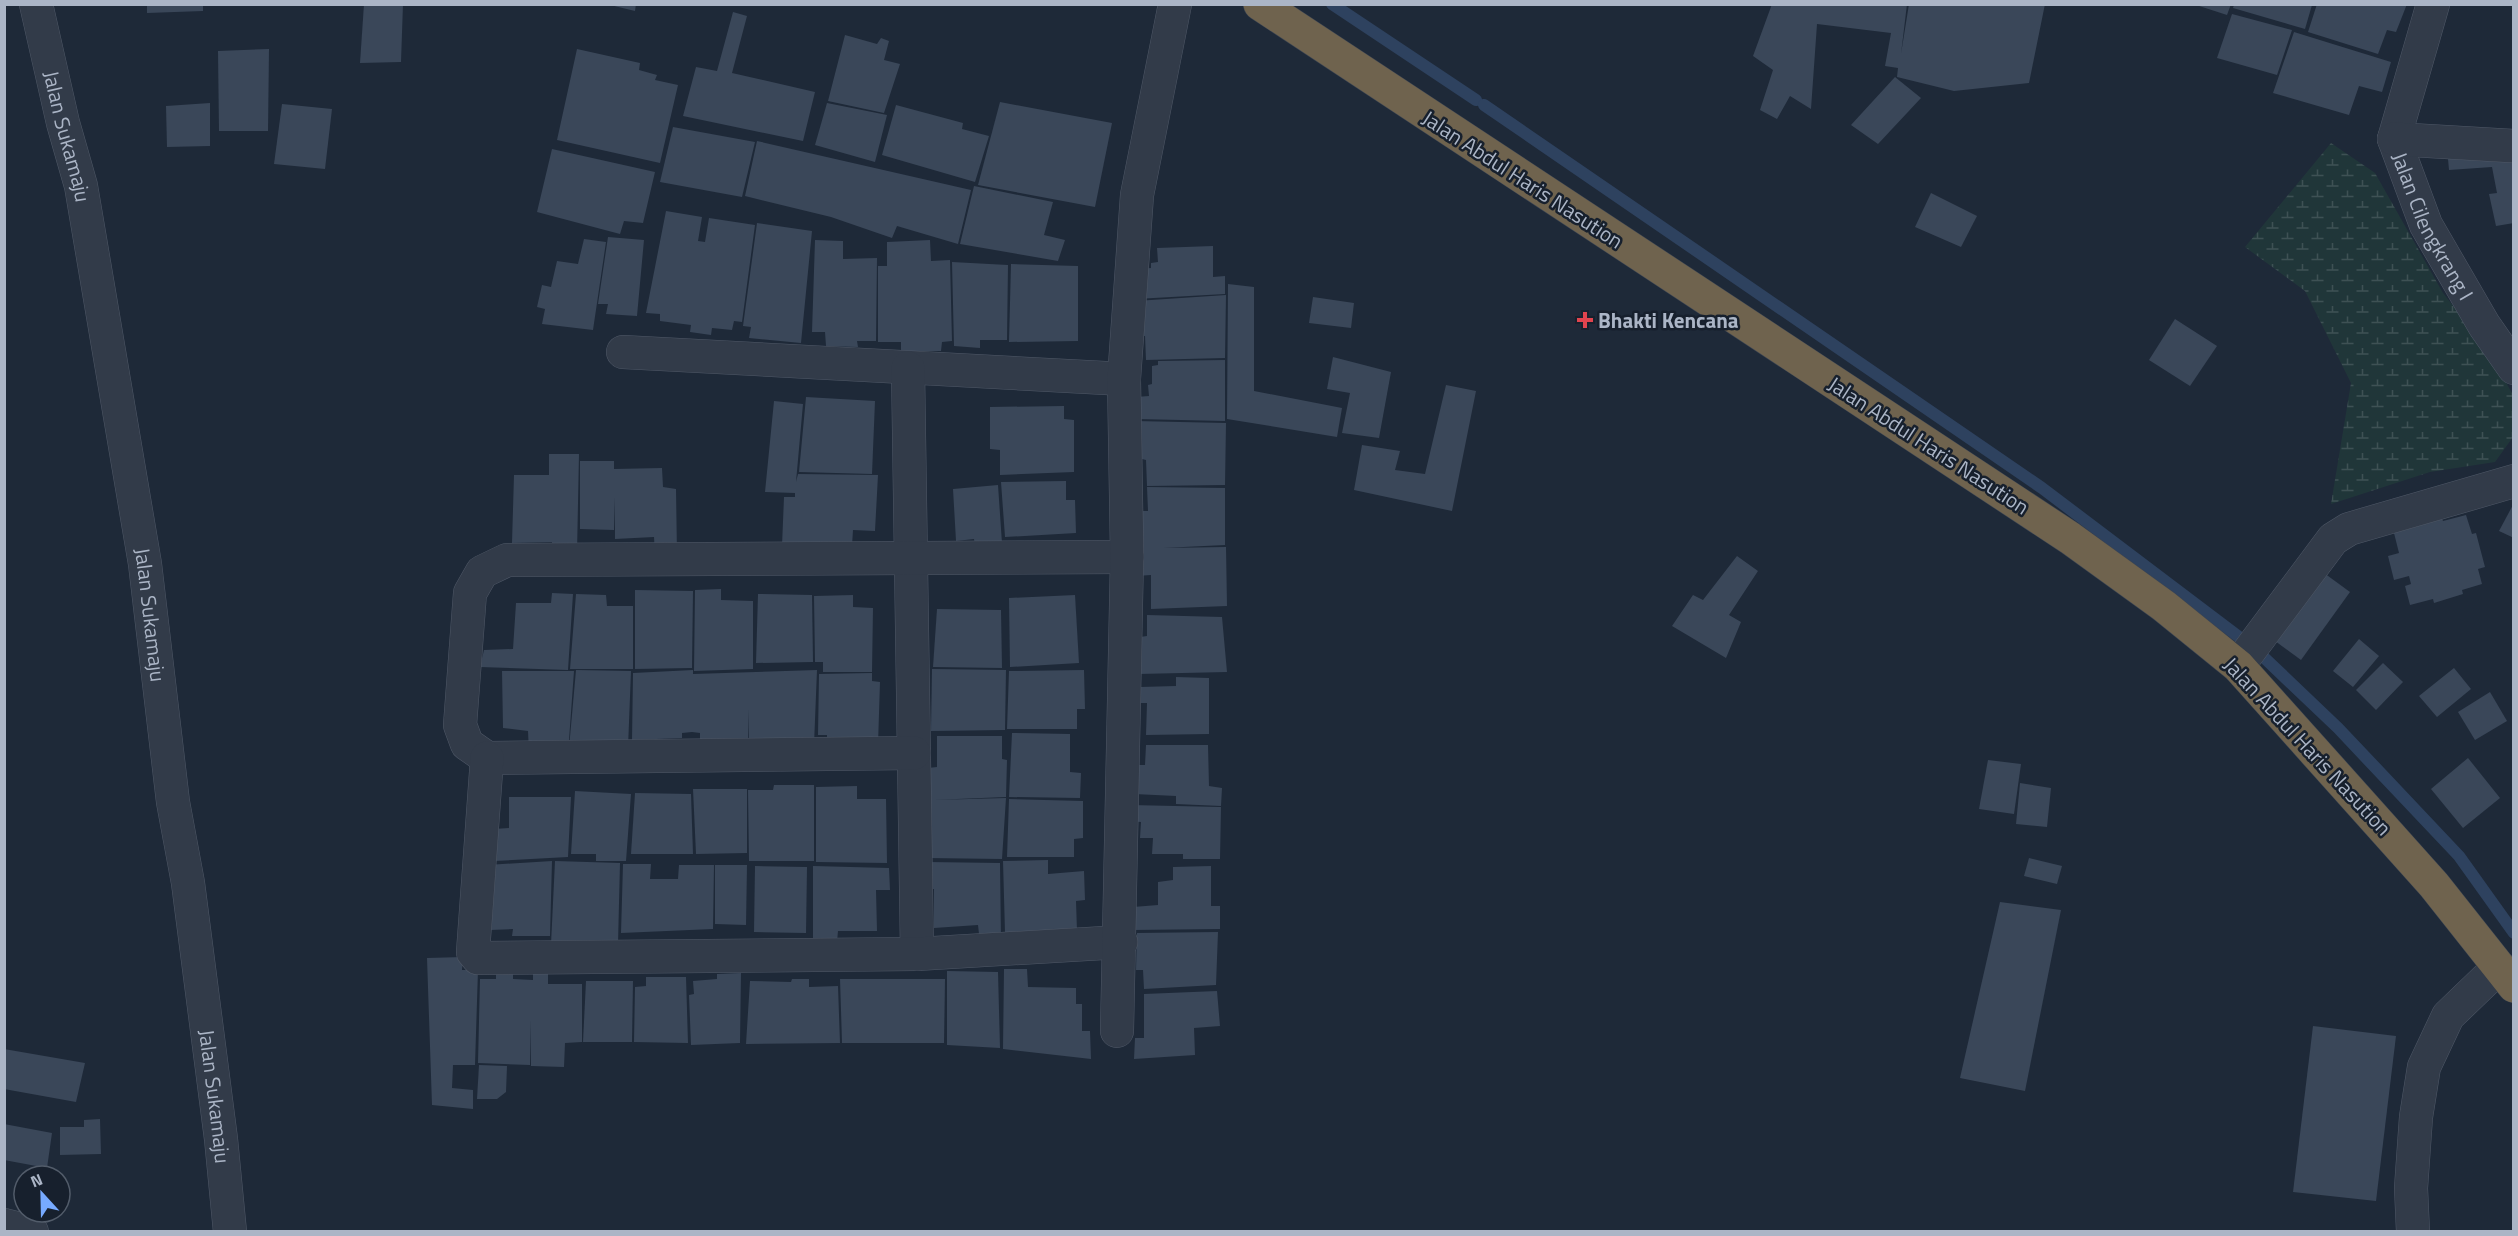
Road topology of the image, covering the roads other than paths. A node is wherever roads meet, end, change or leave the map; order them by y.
1 (36, 4) edge
2 (1174, 4) edge
3 (1260, 4) edge
4 (2433, 4) edge
5 (2394, 139) junction
6 (2514, 146) edge
7 (623, 352) dead end
8 (908, 368) junction
9 (2514, 368) edge
10 (1124, 379) junction
11 (2514, 481) edge
12 (1127, 557) junction
13 (911, 558) junction
14 (2238, 666) junction
15 (914, 753) junction
16 (487, 758) junction
17 (1121, 942) junction
18 (917, 954) junction
19 (2506, 976) edge
20 (1117, 1032) dead end
21 (4, 1226) edge
22 (32, 1232) edge
23 (230, 1232) edge
24 (2413, 1232) edge

1 - 23 street, Jalan Sukamaju
2 - 10 street
3 - 14 highway, Jalan Abdul Haris Nasution
4 - 5 street, Jalan Cilengkrang I
5 - 6 street
5 - 9 street, Jalan Cilengkrang I
7 - 8 street
8 - 10 street
8 - 13 street
10 - 12 street
11 - 14 street
12 - 13 street
12 - 17 street
13 - 15 street
13 - 16 street
14 - 19 highway, Jalan Abdul Haris Nasution
15 - 16 street
15 - 18 street
16 - 18 street
17 - 18 street
17 - 20 street
19 - 24 street
21 - 22 street

